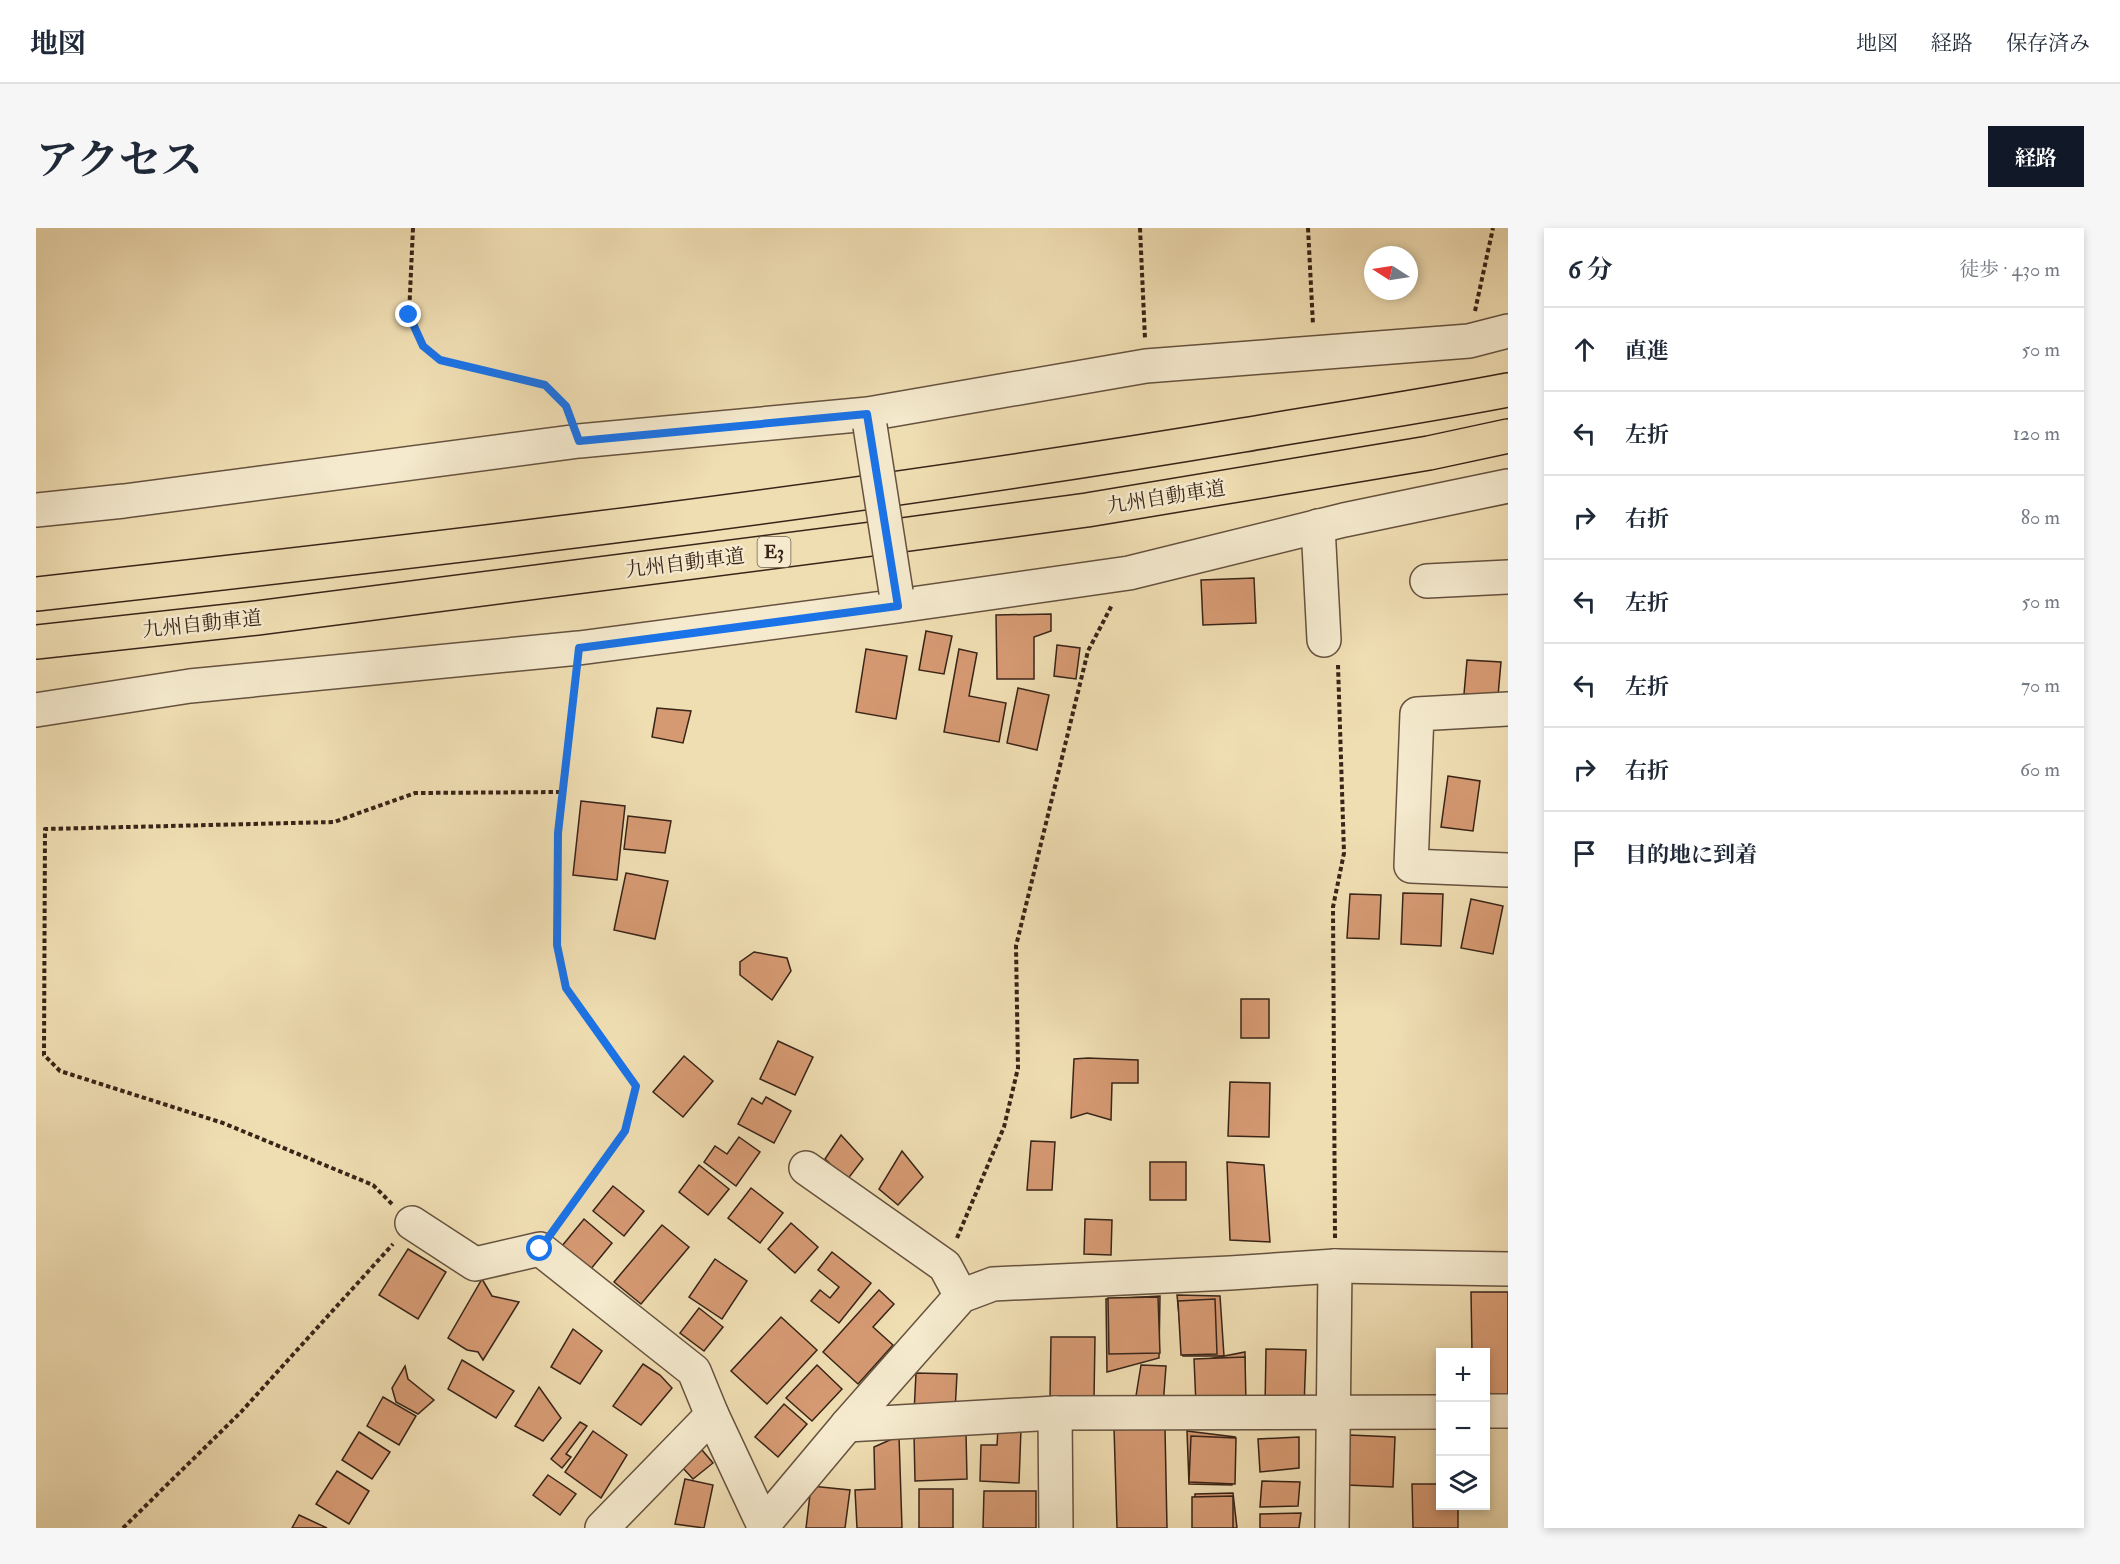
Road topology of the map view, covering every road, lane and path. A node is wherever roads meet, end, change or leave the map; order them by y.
1 (413, 228) edge
2 (1140, 228) edge
3 (1308, 228) edge
4 (1493, 228) edge
5 (1508, 331) edge
6 (1469, 341) junction
7 (1314, 353) junction
8 (1146, 366) junction
9 (1508, 390) edge
10 (869, 420) junction
11 (1508, 436) edge
12 (579, 441) junction
13 (1508, 486) edge
14 (36, 510) edge
15 (1318, 526) junction
16 (1129, 573) junction
17 (1508, 577) edge
18 (1427, 580) dead end
19 (36, 594) edge
20 (897, 599) junction
21 (1324, 640) joint
22 (36, 642) edge
23 (579, 648) junction
24 (36, 710) edge
25 (1508, 710) edge
26 (564, 792) junction
27 (1508, 870) edge
28 (806, 1168) dead end
29 (411, 1223) junction
30 (540, 1249) junction
31 (945, 1266) junction
32 (1335, 1266) junction
33 (1508, 1269) edge
34 (961, 1296) junction
35 (1490, 1411) edge
36 (1508, 1411) edge
37 (1436, 1412) edge
38 (1055, 1413) junction
39 (1333, 1413) junction
40 (712, 1415) junction
41 (847, 1425) junction
42 (765, 1526) edge
43 (123, 1528) edge
44 (602, 1528) edge
45 (1056, 1528) edge
46 (1332, 1528) edge

1 - 12 path
2 - 8 path
3 - 7 path
4 - 6 path
5 - 6 street
6 - 7 street
7 - 8 street
8 - 10 street
9 - 19 highway
10 - 12 street
10 - 20 street, bridge
11 - 22 highway, 九州自動車道 / E3
12 - 14 street
13 - 15 street
15 - 16 street
15 - 21 street
16 - 20 street
16 - 31 path
17 - 18 street
20 - 23 street
21 - 32 path
23 - 24 street
23 - 26 path
25 - 27 street
26 - 29 path
26 - 30 path
28 - 31 street
29 - 30 street
29 - 43 path
30 - 40 street
31 - 34 street
32 - 33 street
32 - 34 street
32 - 39 street
34 - 41 street
35 - 36 street
37 - 39 street
38 - 39 street
38 - 41 street
38 - 45 street
39 - 46 street
40 - 42 street
40 - 44 street
41 - 42 street

